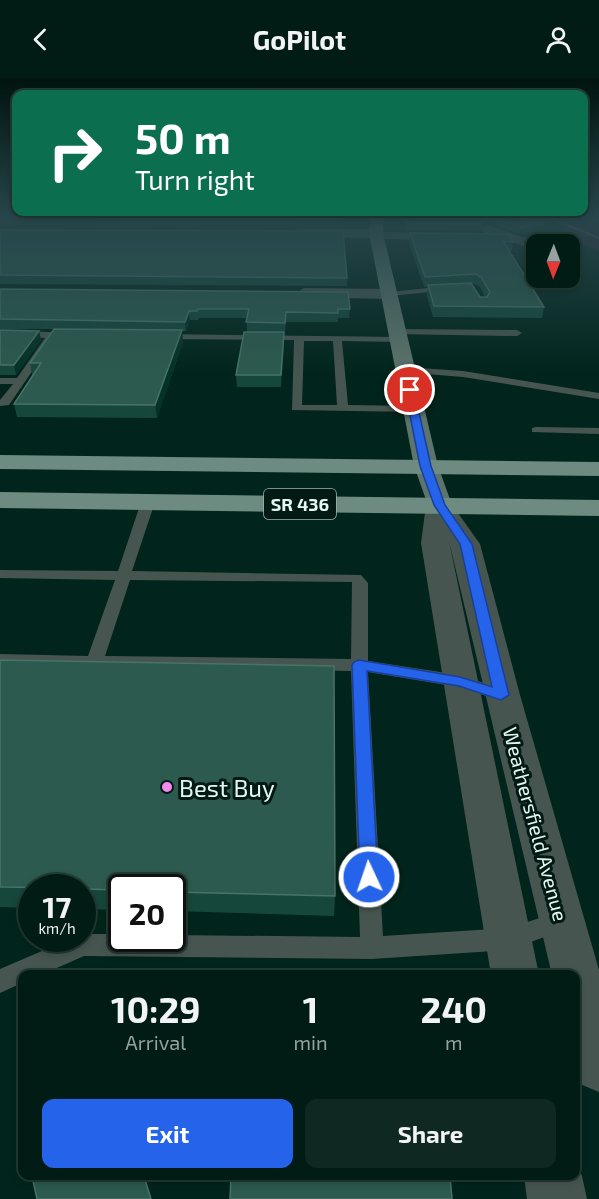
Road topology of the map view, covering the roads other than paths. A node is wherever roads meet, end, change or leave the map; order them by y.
1 (384, 269) edge
2 (463, 288) edge
3 (283, 293) edge
4 (389, 294) junction
5 (517, 333) dead end
6 (0, 334) edge
7 (52, 335) junction
8 (64, 335) edge
9 (146, 336) edge
10 (398, 336) junction
11 (299, 338) junction
12 (338, 338) junction
13 (405, 370) junction
14 (0, 381) edge
15 (20, 381) junction
16 (599, 396) edge
17 (0, 403) edge
18 (343, 409) junction
19 (414, 409) junction
20 (536, 430) dead end
21 (599, 431) edge
22 (0, 462) edge
23 (39, 462) junction
24 (426, 466) junction
25 (599, 469) edge
26 (0, 473) edge
27 (0, 500) edge
28 (148, 502) junction
29 (440, 505) junction
30 (599, 508) edge
31 (0, 574) edge
32 (124, 575) junction
33 (0, 660) edge
34 (95, 661) junction
35 (359, 665) junction
36 (460, 681) junction
37 (501, 695) junction
38 (561, 920) junction
39 (509, 939) junction
40 (372, 948) junction
41 (25, 970) edge
42 (514, 970) edge
43 (574, 970) edge
44 (18, 973) edge
45 (0, 981) edge
46 (580, 991) edge
47 (599, 1065) edge
48 (553, 1180) edge
49 (557, 1199) edge

1 - 4 street, Weathersfield Avenue
2 - 4 lane
3 - 4 street
4 - 10 street, Weathersfield Avenue
5 - 10 lane
6 - 7 lane
7 - 8 lane
7 - 15 lane
9 - 11 lane
10 - 12 lane
10 - 13 street, Weathersfield Avenue
11 - 12 lane
11 - 18 lane
12 - 18 lane
13 - 16 lane
13 - 19 street, Weathersfield Avenue
14 - 15 lane
15 - 17 lane
18 - 19 lane
19 - 24 street, Weathersfield Avenue
20 - 21 lane
22 - 23 main road, SR 436
23 - 24 main road, SR 436
23 - 26 main road
24 - 25 main road, SR 436
24 - 29 street, Weathersfield Avenue
27 - 28 main road, SR 436
28 - 29 main road, SR 436
28 - 32 lane
29 - 30 main road, SR 436
29 - 36 street, Weathersfield Avenue
29 - 37 street, Weathersfield Avenue
31 - 32 lane
32 - 34 lane
32 - 35 lane
33 - 34 lane
34 - 35 lane
35 - 36 lane
35 - 40 lane
36 - 37 lane
36 - 39 street, Weathersfield Avenue
37 - 38 street, Weathersfield Avenue
38 - 39 lane
38 - 43 street, Weathersfield Avenue
39 - 40 lane
39 - 42 street, Weathersfield Avenue
40 - 41 lane
44 - 45 lane
46 - 47 street, Weathersfield Avenue
48 - 49 street

